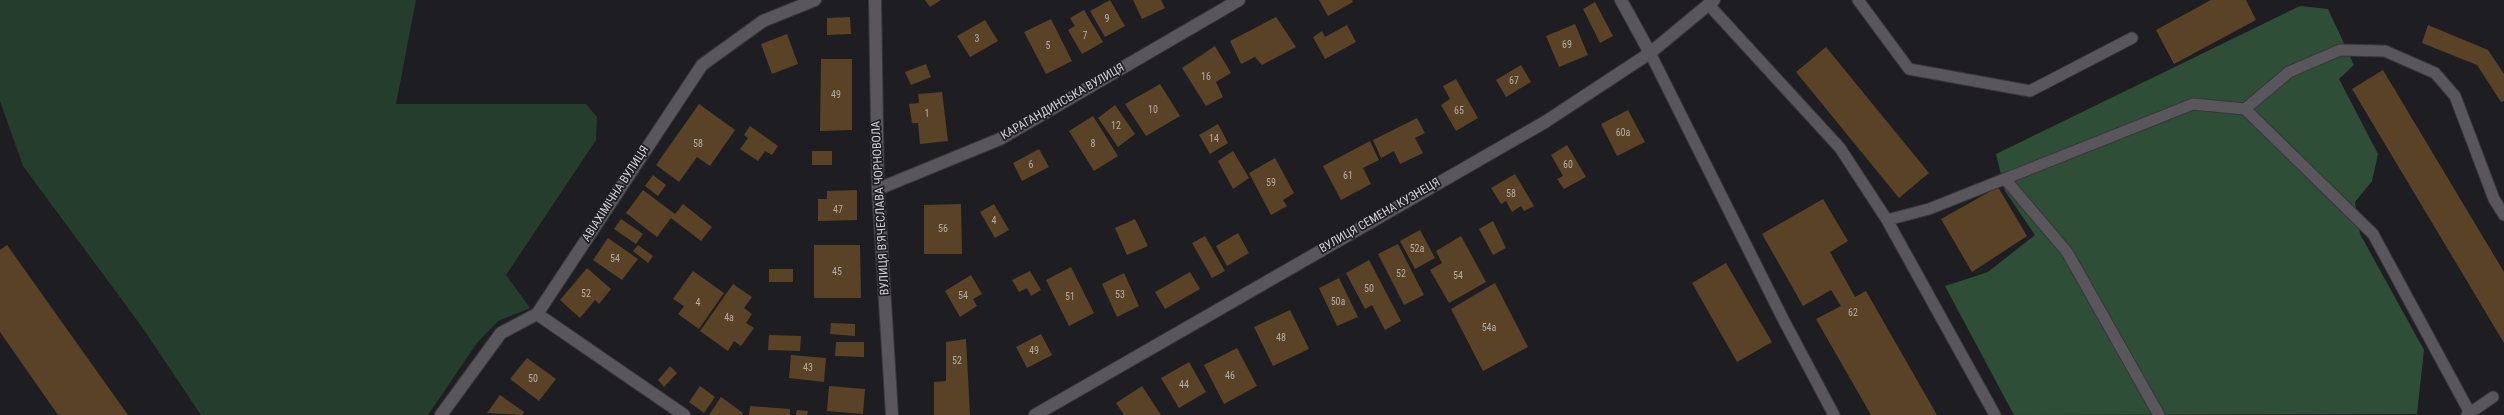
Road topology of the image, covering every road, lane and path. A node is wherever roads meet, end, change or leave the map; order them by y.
1 (815, 0) edge
2 (875, 0) edge
3 (1239, 0) edge
4 (1620, 0) edge
5 (1858, 0) edge
6 (1711, 2) edge
7 (2132, 38) dead end
8 (1650, 53) junction
9 (2245, 109) junction
10 (2005, 179) junction
11 (878, 189) junction
12 (2504, 215) edge
13 (1887, 220) junction
14 (538, 314) junction
15 (2493, 397) dead end
16 (2469, 414) edge
17 (441, 415) edge
18 (684, 415) edge
19 (892, 415) edge
20 (1035, 415) edge
21 (1834, 415) edge
22 (1995, 415) edge
23 (2159, 415) edge

1 - 14 street, АВІАХІМІЧНА ВУЛИЦЯ
2 - 11 street, ВУЛИЦЯ В'ЯЧЕСЛАВА ЧОРНОВОЛА
3 - 11 street, КАРАГАНДИНСЬКА ВУЛИЦЯ
4 - 8 street
5 - 7 lane
6 - 8 street, ВУЛИЦЯ СЕМЕНА КУЗНЕЦЯ
6 - 13 lane
8 - 20 street, ВУЛИЦЯ СЕМЕНА КУЗНЕЦЯ
8 - 21 lane
9 - 10 lane
9 - 12 lane
9 - 16 lane
10 - 13 lane
10 - 23 lane
11 - 19 street, ВУЛИЦЯ В'ЯЧЕСЛАВА ЧОРНОВОЛА
13 - 22 lane
14 - 17 street
14 - 18 street
15 - 16 lane

